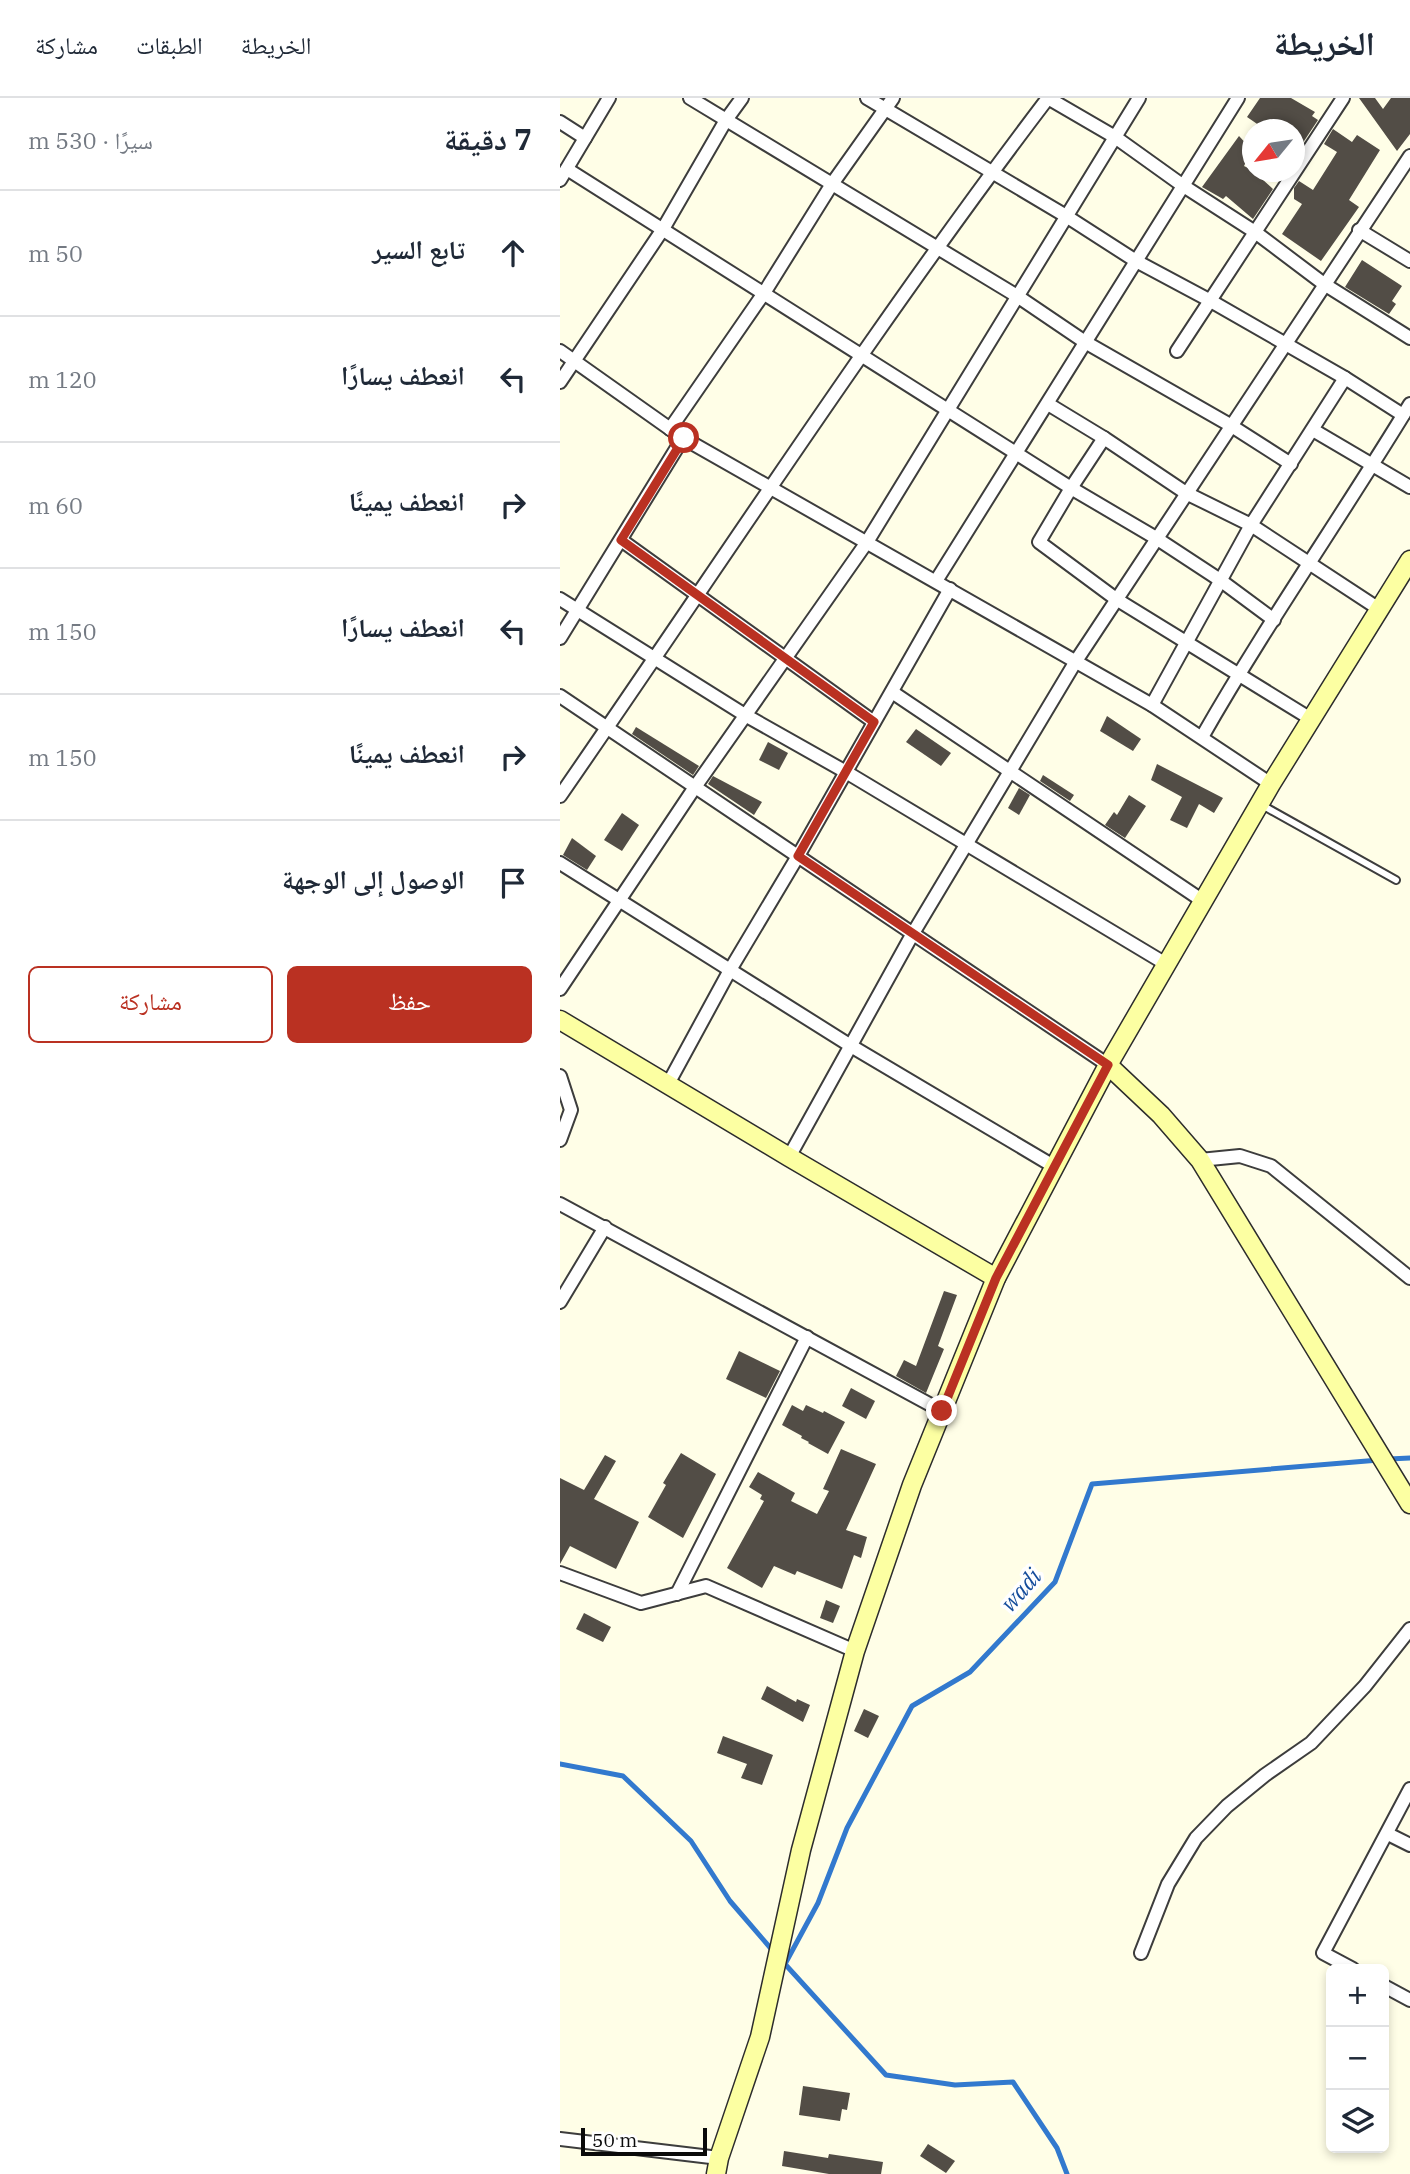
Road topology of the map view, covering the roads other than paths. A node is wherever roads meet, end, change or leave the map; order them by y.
1 (690, 98) edge
2 (742, 98) edge
3 (867, 98) edge
4 (1048, 98) edge
5 (1139, 98) edge
6 (1238, 98) edge
7 (1343, 98) edge
8 (606, 99) edge
9 (890, 104) edge
10 (726, 120) junction
11 (560, 122) edge
12 (1115, 137) junction
13 (585, 138) junction
14 (1407, 165) edge
15 (992, 172) junction
16 (563, 174) edge
17 (832, 184) junction
18 (1182, 185) junction
19 (1066, 216) junction
20 (663, 229) junction
21 (1359, 230) junction
22 (1255, 232) junction
23 (937, 247) junction
24 (1136, 261) junction
25 (1410, 261) edge
26 (1324, 284) junction
27 (764, 293) junction
28 (1017, 296) junction
29 (1209, 300) junction
30 (1410, 338) edge
31 (1085, 342) junction
32 (1285, 343) junction
33 (560, 351) edge
34 (1177, 351) dead end
35 (861, 355) junction
36 (573, 362) junction
37 (1345, 378) junction
38 (560, 382) edge
39 (1048, 404) junction
40 (948, 410) junction
41 (1407, 410) edge
42 (1230, 425) junction
43 (670, 429) junction
44 (1313, 430) junction
45 (684, 438) junction
46 (1104, 438) junction
47 (1017, 452) junction
48 (1291, 464) junction
49 (1373, 465) junction
50 (1410, 487) edge
51 (772, 488) junction
52 (1071, 488) junction
53 (1186, 493) junction
54 (1251, 525) junction
55 (1156, 538) junction
56 (621, 540) junction
57 (867, 542) junction
58 (1410, 560) edge
59 (1309, 565) junction
60 (936, 580) junction
61 (1220, 580) junction
62 (950, 589) junction
63 (698, 595) junction
64 (560, 599) edge
65 (1116, 599) junction
66 (1379, 609) junction
67 (577, 610) junction
68 (1274, 620) junction
69 (560, 638) edge
70 (1187, 644) junction
71 (655, 658) junction
72 (784, 659) junction
73 (1076, 661) junction
74 (1238, 673) junction
75 (892, 692) junction
76 (560, 696) edge
77 (1152, 705) junction
78 (745, 715) junction
79 (1311, 719) junction
80 (874, 722) junction
81 (607, 728) junction
82 (1202, 737) junction
83 (846, 772) junction
84 (1009, 772) junction
85 (1271, 784) junction
86 (695, 787) junction
87 (560, 796) edge
88 (1259, 804) junction
89 (966, 844) junction
90 (798, 856) junction
91 (560, 863) edge
92 (1396, 880) dead end
93 (619, 900) junction
94 (1203, 901) junction
95 (912, 935) junction
96 (1166, 964) junction
97 (730, 970) junction
98 (560, 989) edge
99 (562, 1026) edge
100 (851, 1046) junction
101 (1108, 1065) junction
102 (560, 1076) edge
103 (668, 1084) junction
104 (560, 1140) edge
105 (789, 1157) junction
106 (1200, 1160) junction
107 (1055, 1167) junction
108 (560, 1204) edge
109 (605, 1227) junction
110 (996, 1278) junction
111 (1410, 1278) edge
112 (560, 1302) edge
113 (807, 1338) junction
114 (942, 1411) junction
115 (1410, 1504) edge
116 (560, 1573) edge
117 (677, 1594) junction
118 (1410, 1629) edge
119 (855, 1651) junction
120 (1410, 1789) edge
121 (1388, 1834) junction
122 (1410, 1845) edge
123 (1141, 1953) dead end
124 (1344, 1964) edge
125 (1389, 1989) edge
126 (1410, 2000) edge
127 (560, 2139) edge
128 (718, 2166) edge

1 - 10 street
2 - 10 street
3 - 9 street
4 - 12 street
4 - 15 street
5 - 12 street
6 - 18 street
7 - 22 street
8 - 13 street
9 - 15 street
9 - 17 street
10 - 17 street
10 - 20 street
11 - 13 street
12 - 18 street
12 - 19 street
13 - 16 street
14 - 21 street
15 - 19 street
15 - 23 street
16 - 20 street
17 - 23 street
17 - 27 street
18 - 22 street
18 - 24 street
19 - 24 street
19 - 28 street
20 - 27 street
20 - 36 street
21 - 25 street
21 - 26 street
22 - 26 street
22 - 29 street
23 - 28 street
23 - 35 street
24 - 29 street
24 - 31 street
26 - 30 street
26 - 32 street
27 - 35 street
27 - 43 street
28 - 31 street
28 - 40 street
29 - 32 street
29 - 34 street
31 - 39 street
31 - 42 street
32 - 37 street
32 - 42 street
33 - 36 street
35 - 40 street
35 - 51 street
36 - 38 street
36 - 43 street
37 - 41 street
37 - 44 street
39 - 46 street
39 - 47 street
40 - 47 street
40 - 57 street
41 - 49 street
42 - 48 street
42 - 53 street
43 - 45 street
44 - 48 street
44 - 49 street
45 - 51 street
45 - 56 street
46 - 52 street
46 - 53 street
47 - 52 street
47 - 60 street
48 - 54 street
49 - 50 street
49 - 59 street
51 - 57 street
51 - 63 street
52 - 55 street
52 - 65 street
53 - 54 street
53 - 55 street
54 - 59 street
54 - 61 street
55 - 61 street
55 - 65 street
56 - 63 street
56 - 67 street
57 - 60 street
57 - 72 street
58 - 66 main road
59 - 66 street
59 - 68 street
60 - 62 street
61 - 68 street
61 - 70 street
62 - 73 street
62 - 75 street
63 - 71 street
63 - 72 street
64 - 67 street
65 - 70 street
65 - 73 street
66 - 79 main road
67 - 69 street
67 - 71 street
68 - 74 street
70 - 74 street
70 - 77 street
71 - 78 street
71 - 81 street
72 - 78 street
72 - 80 street
73 - 77 street
73 - 84 street
74 - 79 street
74 - 82 street
75 - 80 street
75 - 84 street
76 - 81 street
77 - 82 street
78 - 83 street
78 - 86 street
79 - 85 main road
80 - 83 street
81 - 86 street
81 - 87 street
82 - 85 street
83 - 89 street
83 - 90 street
84 - 89 street
84 - 94 street
85 - 88 main road
86 - 90 street
86 - 93 street
88 - 92 lane
88 - 94 main road
89 - 95 street
89 - 96 street
90 - 95 street
90 - 97 street
91 - 93 street
93 - 97 street
93 - 98 street
94 - 96 main road
95 - 100 street
95 - 101 street
96 - 101 main road
97 - 100 street
97 - 103 street
99 - 103 main road
100 - 105 street
100 - 107 street
101 - 106 main road
101 - 107 main road
102 - 104 street
103 - 105 main road
105 - 110 main road
106 - 111 street
106 - 115 main road
107 - 110 main road
108 - 109 street
109 - 112 street
109 - 113 street
110 - 114 main road
113 - 114 street
113 - 117 street
114 - 119 main road
116 - 117 street
117 - 119 street
118 - 123 street
119 - 128 main road
120 - 121 street
121 - 122 street
121 - 124 street
125 - 126 street
127 - 128 street

